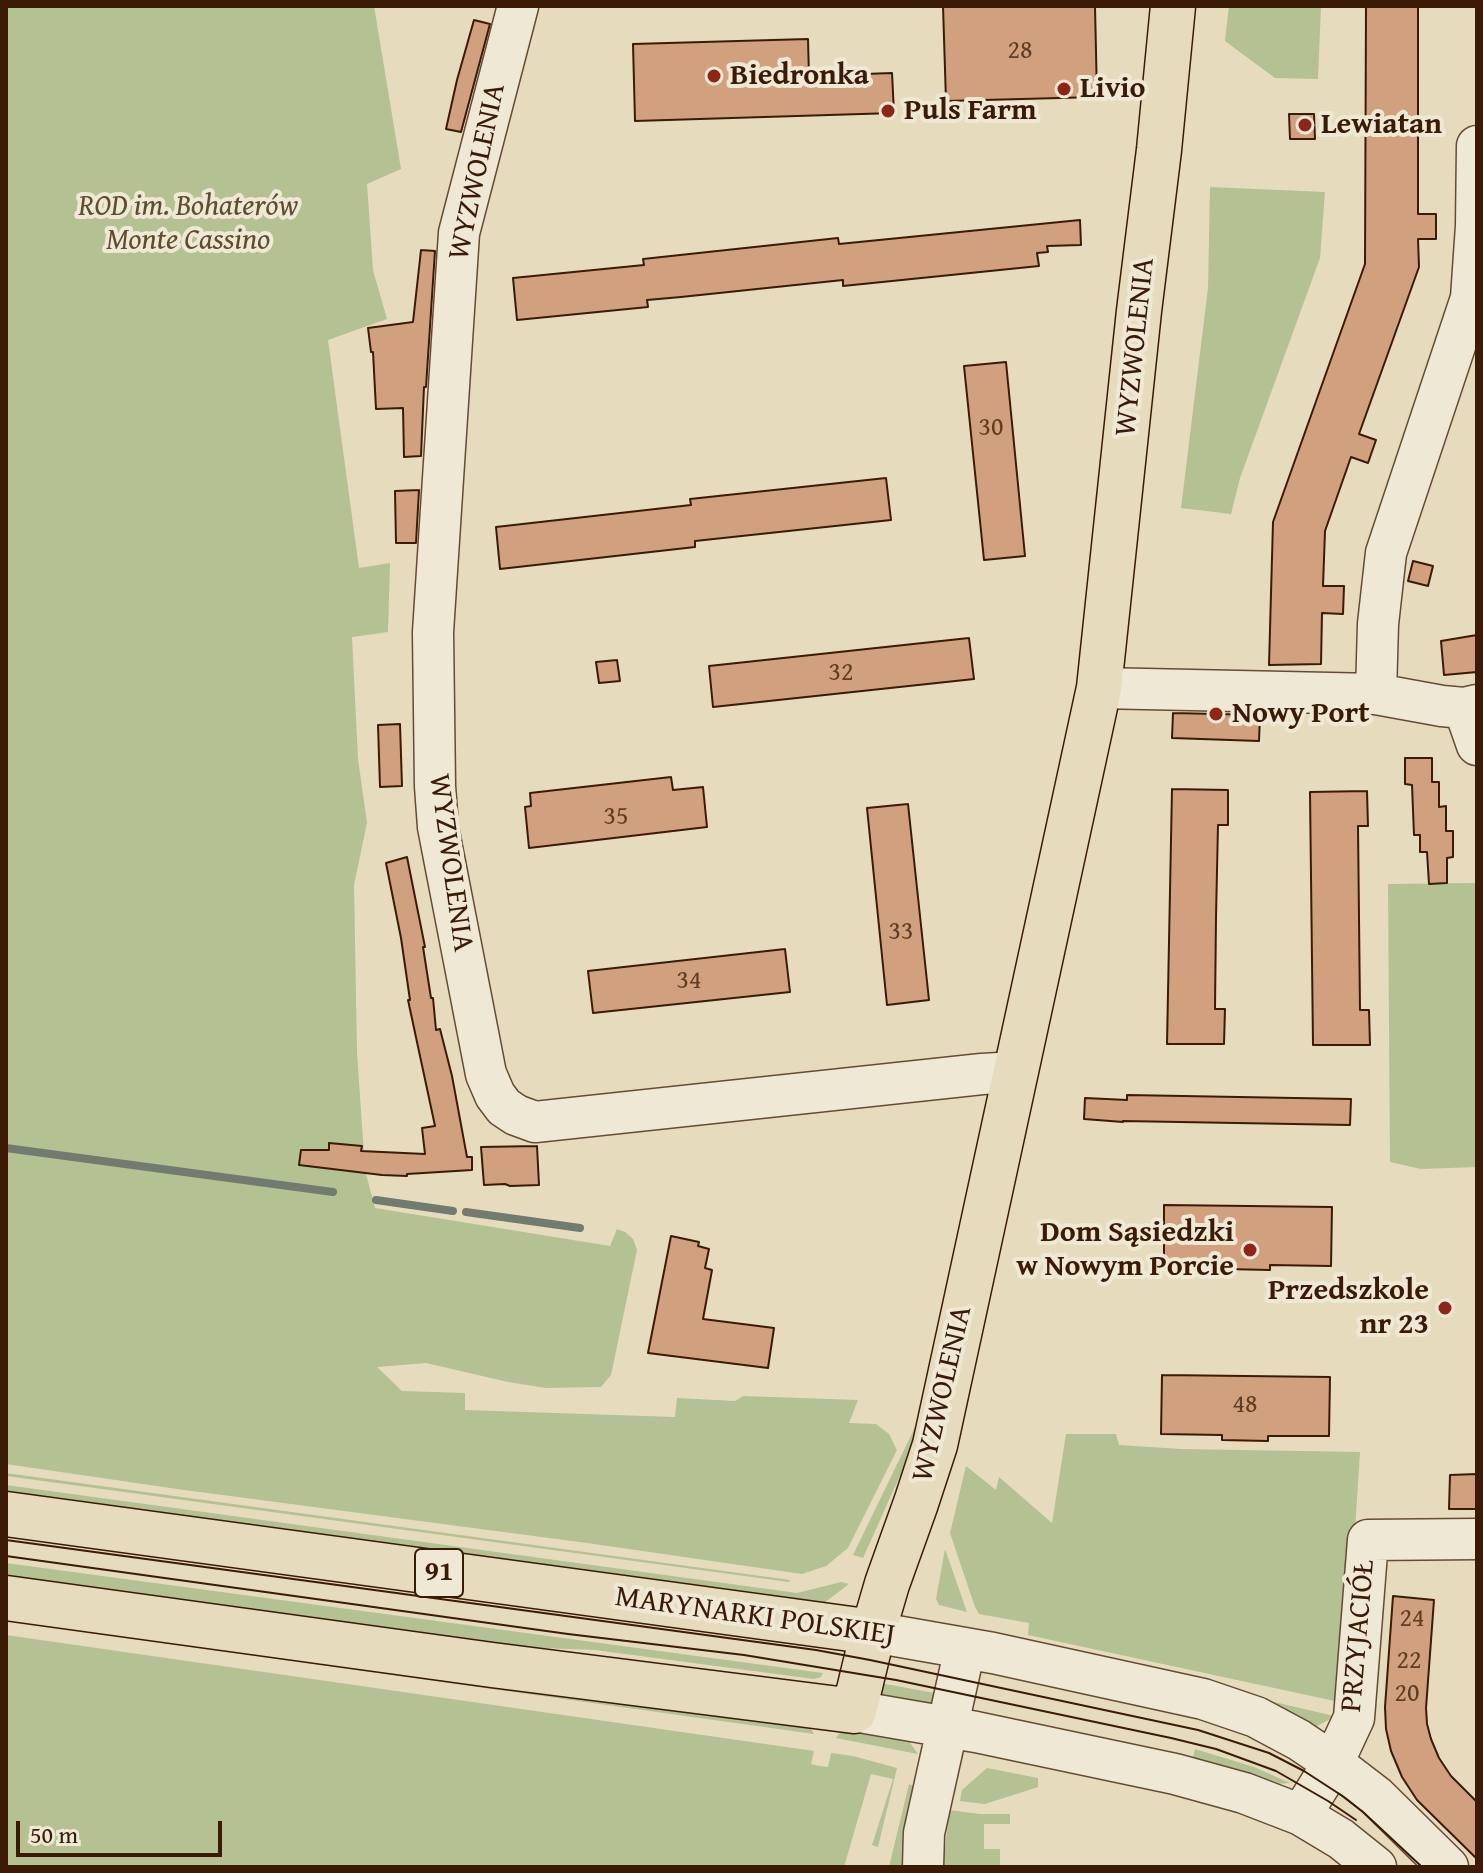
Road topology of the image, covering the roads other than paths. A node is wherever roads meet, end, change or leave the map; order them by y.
1 (518, 6) edge
2 (1173, 6) edge
3 (1477, 146) edge
4 (1099, 688) junction
5 (1376, 694) junction
6 (1473, 719) edge
7 (1016, 1072) junction
8 (6, 1514) edge
9 (1477, 1539) edge
10 (6, 1598) edge
11 (873, 1632) junction
12 (965, 1648) junction
13 (854, 1711) junction
14 (947, 1727) junction
15 (1333, 1763) junction
16 (1301, 1815) junction
17 (923, 1867) edge
18 (1376, 1867) edge
19 (1448, 1867) edge

1 - 7 street, WYZWOLENIA
2 - 4 main road, WYZWOLENIA
3 - 5 street
4 - 5 street
4 - 7 main road, WYZWOLENIA
5 - 6 street
7 - 11 main road, WYZWOLENIA
8 - 11 main road, MARYNARKI POLSKIEJ / 91
9 - 15 street, PRZYJACIÓŁ
10 - 13 main road
11 - 12 street, MARYNARKI POLSKIEJ / 91
11 - 13 main road, WYZWOLENIA
12 - 14 street
12 - 15 street, MARYNARKI POLSKIEJ / 91
13 - 14 street
14 - 16 street
14 - 17 street
15 - 16 street, PRZYJACIÓŁ
15 - 19 street, MARYNARKI POLSKIEJ / 91
16 - 18 street

